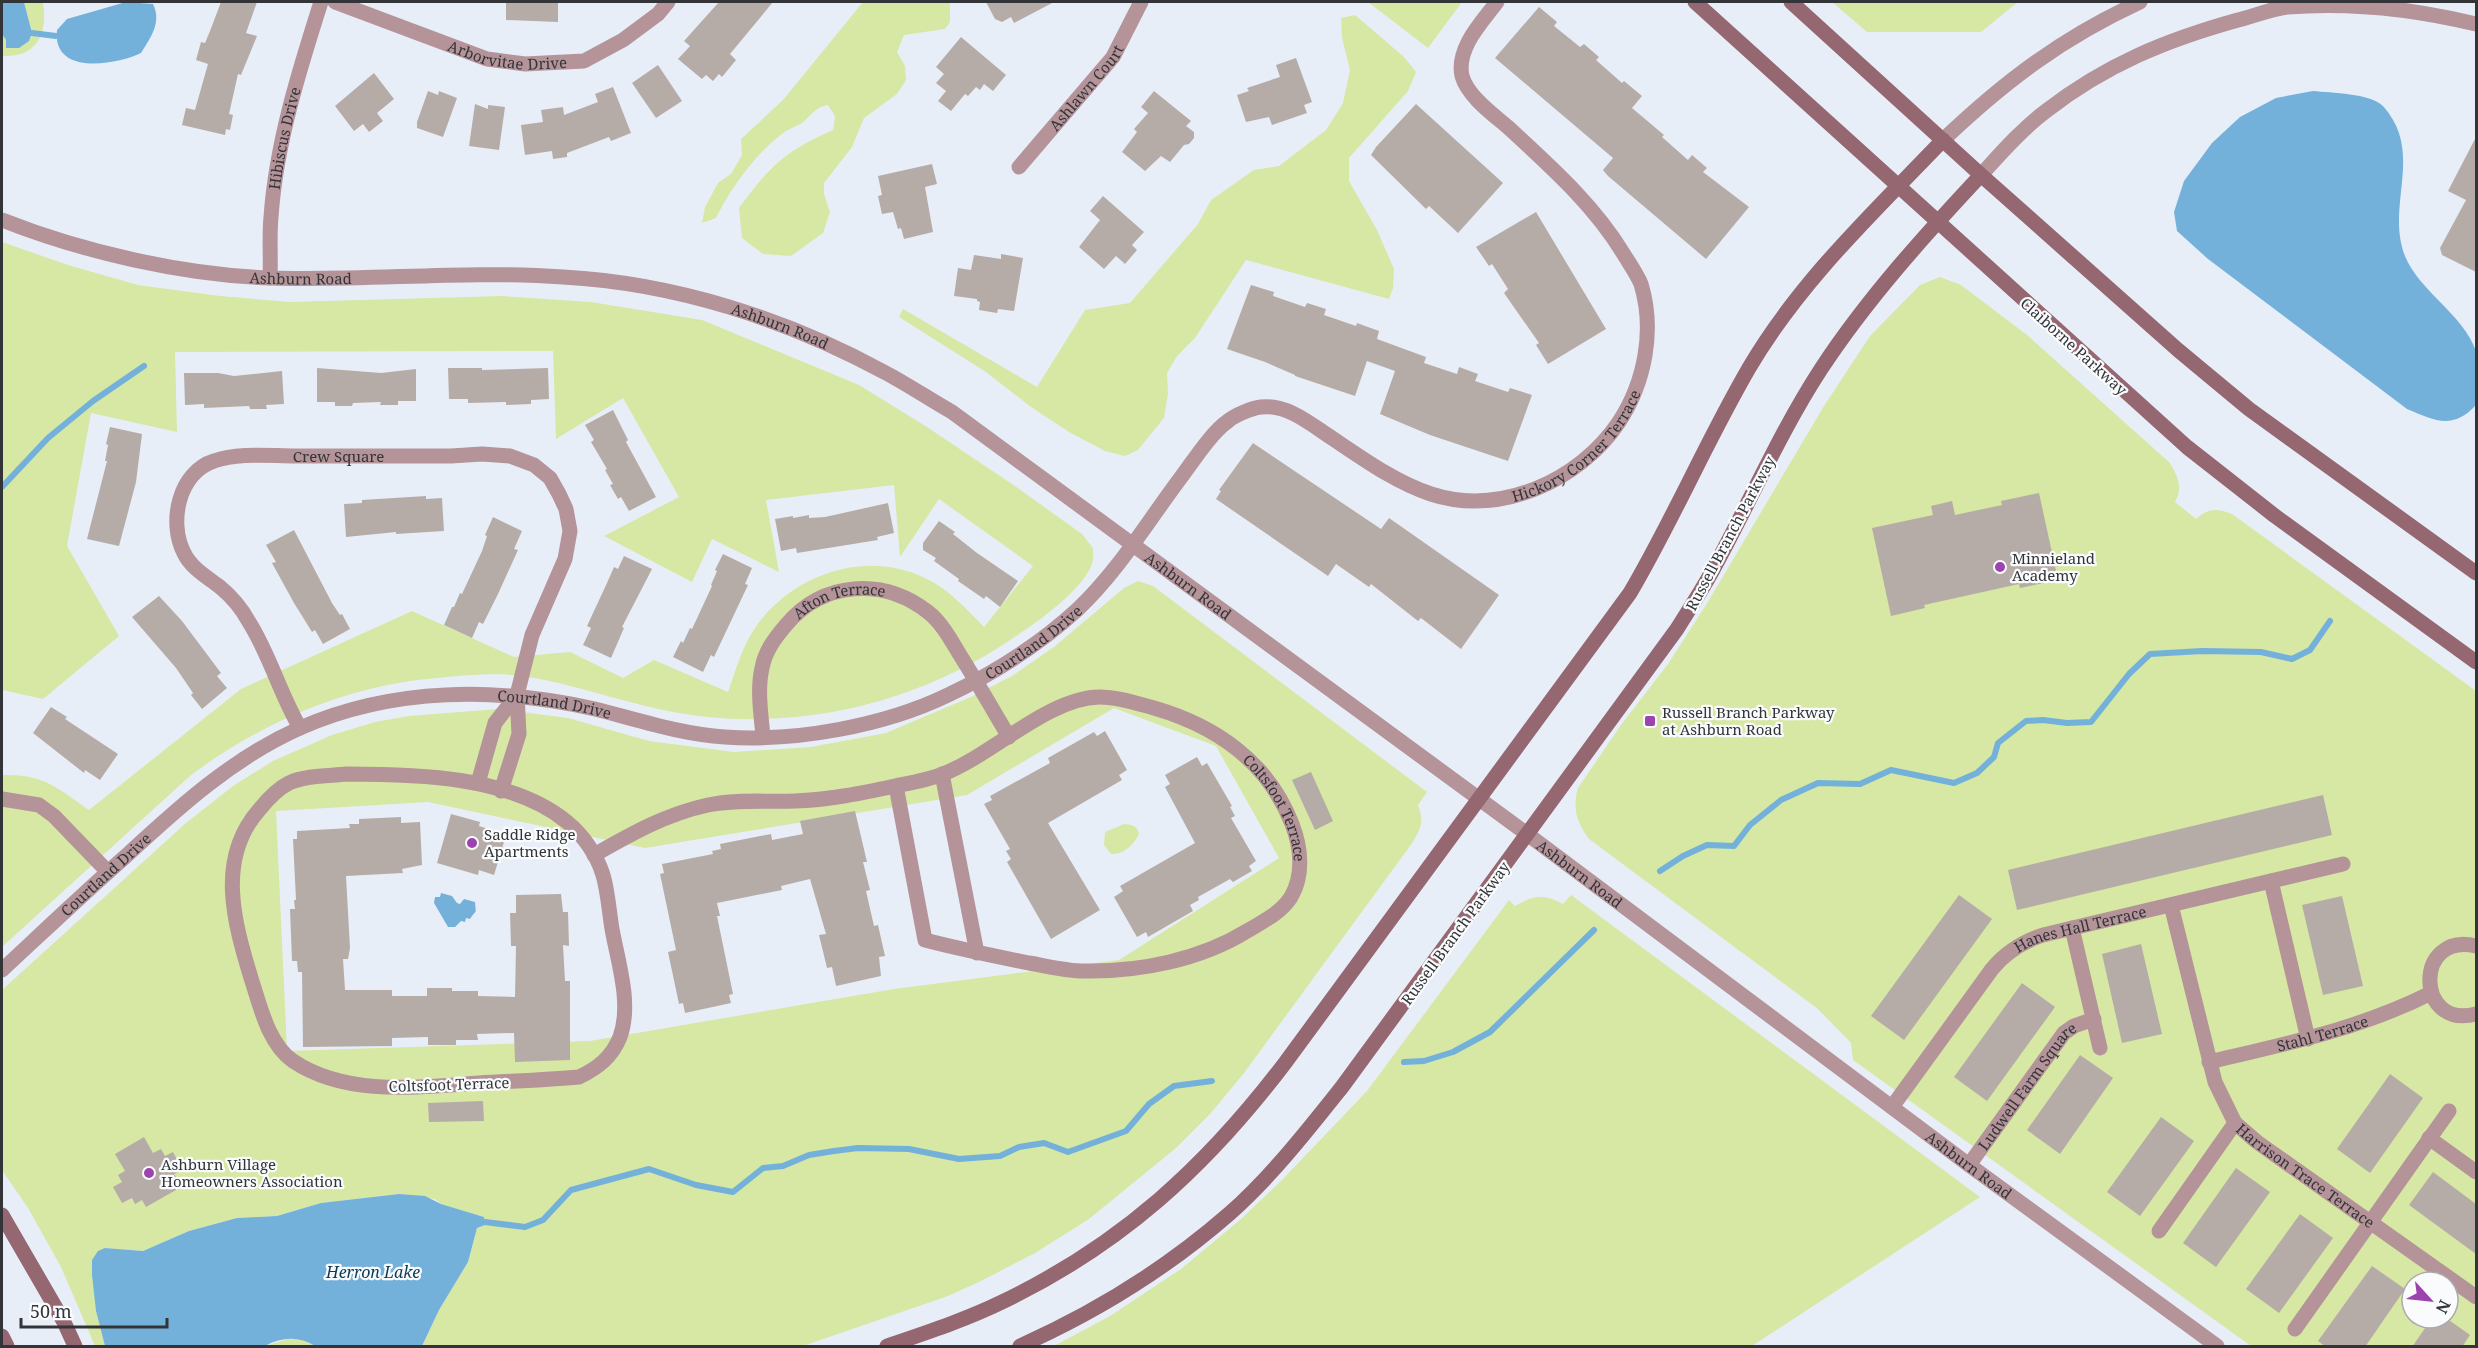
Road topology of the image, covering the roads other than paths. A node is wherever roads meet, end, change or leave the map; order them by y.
1 (321, 2) edge
2 (335, 2) edge
3 (668, 2) edge
4 (1141, 2) edge
5 (1497, 2) edge
6 (1695, 2) edge
7 (1791, 2) edge
8 (2140, 2) edge
9 (2476, 24) edge
10 (1943, 140) junction
11 (1019, 167) dead end
12 (1980, 175) junction
13 (1899, 185) junction
14 (2, 220) edge
15 (1937, 222) junction
16 (270, 278) junction
17 (1132, 545) junction
18 (2476, 573) edge
19 (2476, 662) edge
20 (975, 680) junction
21 (517, 695) junction
22 (300, 728) junction
23 (762, 736) junction
24 (1009, 737) junction
25 (942, 774) junction
26 (478, 783) junction
27 (896, 786) junction
28 (501, 790) junction
29 (1480, 799) junction
30 (2, 800) edge
31 (1527, 834) junction
32 (594, 855) junction
33 (2343, 864) dead end
34 (108, 872) junction
35 (2271, 881) junction
36 (2171, 905) junction
37 (2072, 928) junction
38 (2476, 946) edge
39 (977, 953) junction
40 (2, 970) edge
41 (2431, 993) junction
42 (2476, 1014) edge
43 (2094, 1019) junction
44 (2308, 1039) junction
45 (2100, 1048) dead end
46 (2209, 1062) junction
47 (1892, 1107) junction
48 (2450, 1111) dead end
49 (2235, 1123) junction
50 (2429, 1138) junction
51 (1969, 1165) junction
52 (2476, 1172) edge
53 (2, 1215) edge
54 (2372, 1222) junction
55 (2159, 1231) dead end
56 (2476, 1298) edge
57 (2295, 1329) dead end
58 (2, 1336) edge
59 (7, 1347) edge
60 (75, 1347) edge
61 (887, 1347) edge
62 (1020, 1347) edge
63 (2217, 1347) edge

1 - 16 street, Hibiscus Drive
2 - 3 street, Arborvitae Drive
4 - 11 street, Ashlawn Court
5 - 17 street, Hickory Corner Terrace
6 - 13 main road, Claiborne Parkway
7 - 10 main road
8 - 10 street
9 - 12 street, Russell Branch Parkway
10 - 12 main road
10 - 13 main road
12 - 15 main road, Russell Branch Parkway
12 - 18 main road
13 - 15 main road, Claiborne Parkway
13 - 29 main road
14 - 16 street, Ashburn Road
15 - 19 main road, Claiborne Parkway
15 - 31 main road, Russell Branch Parkway
16 - 17 street, Ashburn Road
17 - 20 street, Courtland Drive
17 - 29 street, Ashburn Road
20 - 23 street, Courtland Drive
20 - 23 street, Afton Terrace
20 - 24 street
21 - 22 street, Courtland Drive
21 - 22 street, Crew Square
21 - 23 street, Courtland Drive
21 - 26 street
21 - 28 street
22 - 34 street, Courtland Drive
24 - 25 street, Coltsfoot Terrace
24 - 39 street, Coltsfoot Terrace
25 - 27 street, Coltsfoot Terrace
25 - 39 street
26 - 28 street, Coltsfoot Terrace
26 - 32 street, Coltsfoot Terrace
27 - 32 street, Coltsfoot Terrace
27 - 39 street, Coltsfoot Terrace
28 - 32 street, Coltsfoot Terrace
29 - 31 street, Ashburn Road
29 - 61 main road
30 - 34 street
31 - 47 street, Ashburn Road
31 - 62 main road, Russell Branch Parkway
33 - 35 street, Hanes Hall Terrace
34 - 40 street, Courtland Drive
35 - 36 street, Hanes Hall Terrace
35 - 44 street
36 - 37 street, Hanes Hall Terrace
36 - 46 street, Harrison Trace Terrace
37 - 43 street, Ludwell Farm Square
37 - 47 street, Hanes Hall Terrace
38 - 41 street
41 - 42 street
41 - 44 street, Stahl Terrace
43 - 45 street, Ludwell Farm Square
43 - 51 street, Ludwell Farm Square
44 - 46 street, Stahl Terrace
46 - 49 street, Harrison Trace Terrace
47 - 51 street, Ashburn Road
48 - 50 street
49 - 54 street, Harrison Trace Terrace
49 - 55 street
50 - 52 street
50 - 54 street
51 - 63 street, Ashburn Road
53 - 60 main road
54 - 56 street, Harrison Trace Terrace
54 - 57 street
58 - 59 main road

